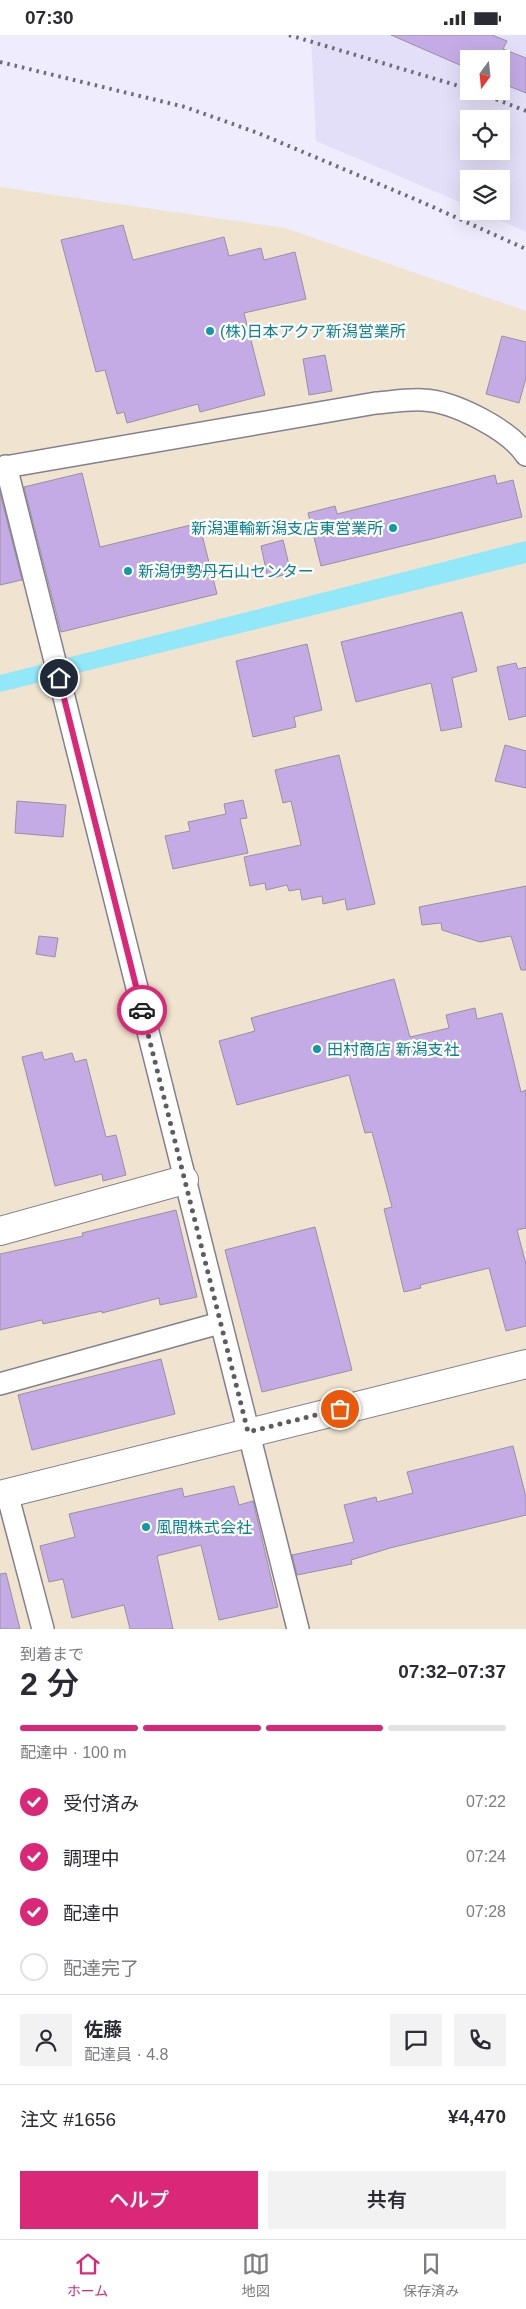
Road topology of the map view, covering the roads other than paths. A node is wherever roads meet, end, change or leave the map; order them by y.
1 (526, 455) edge
2 (3, 467) edge
3 (184, 1180) junction
4 (0, 1231) edge
5 (220, 1323) junction
6 (526, 1363) edge
7 (0, 1384) edge
8 (248, 1432) junction
9 (4, 1494) edge
10 (43, 1629) edge
11 (298, 1629) edge

1 - 2 street
2 - 3 street
3 - 4 street
3 - 5 street
5 - 7 street
5 - 8 street
6 - 8 street
8 - 9 street
8 - 11 street
9 - 10 street

